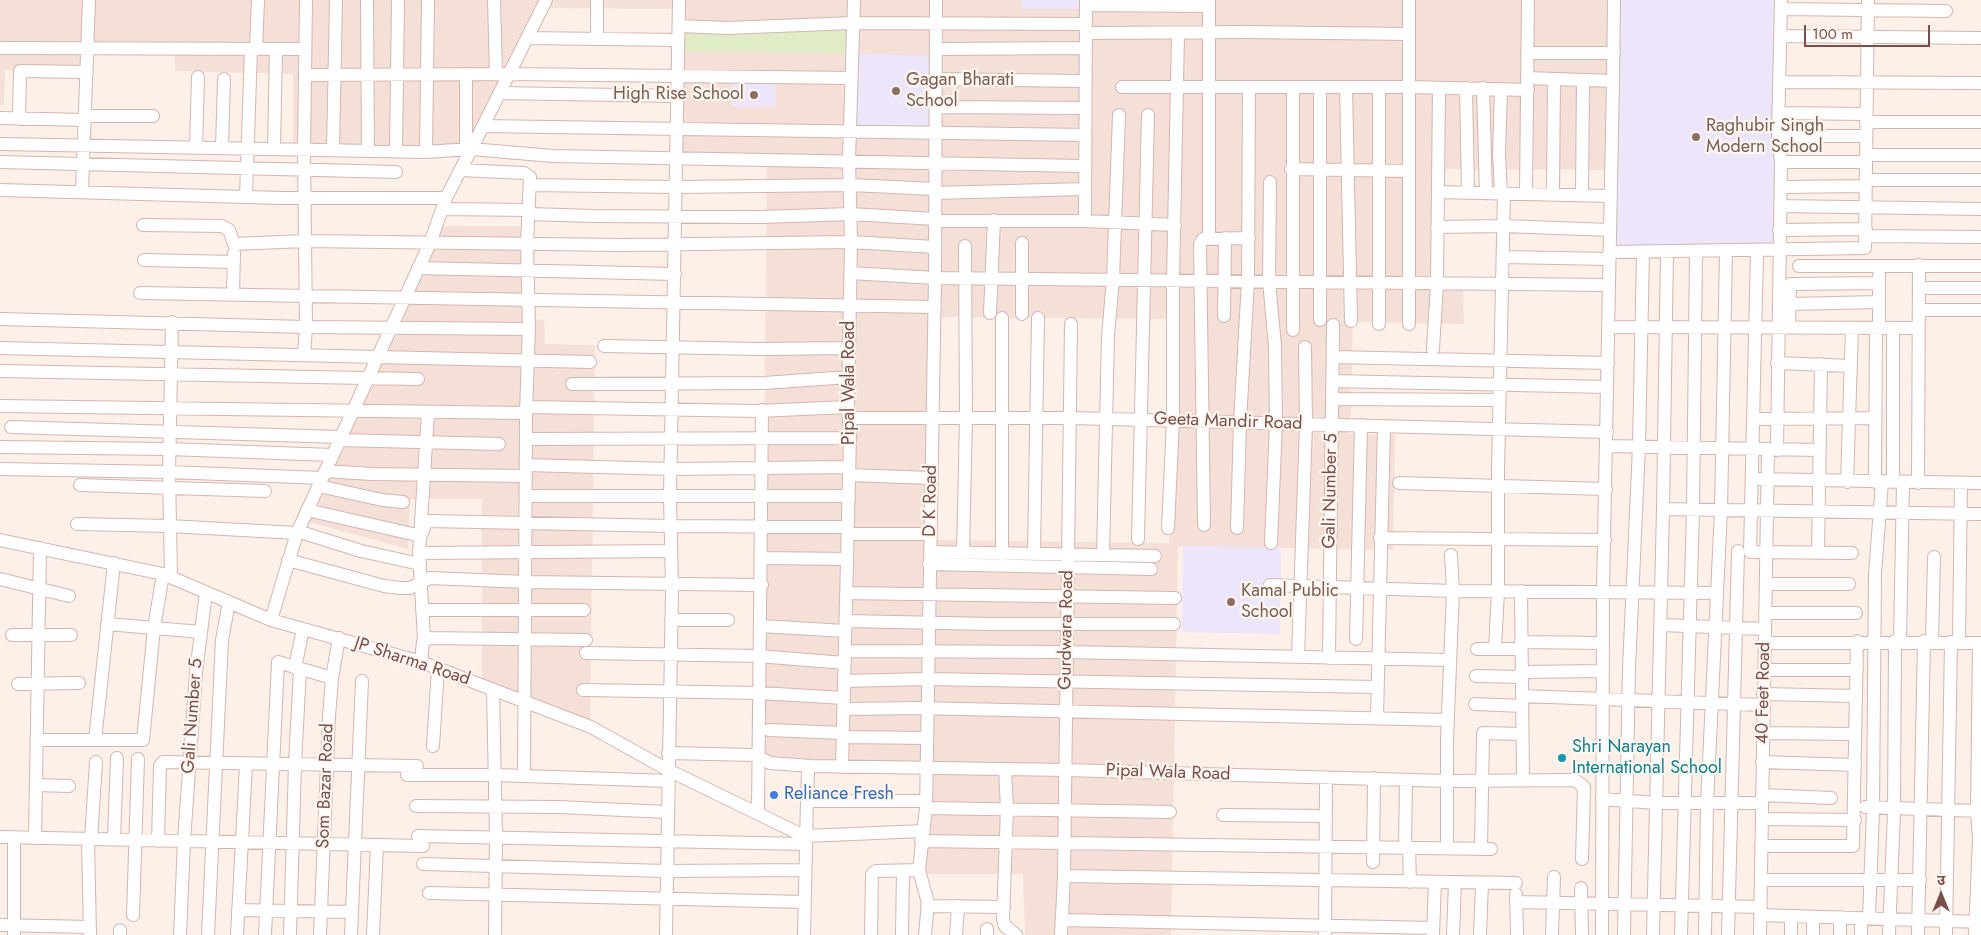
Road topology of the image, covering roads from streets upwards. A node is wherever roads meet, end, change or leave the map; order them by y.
1 (89, 0) edge
2 (258, 0) edge
3 (306, 0) edge
4 (336, 0) edge
5 (367, 0) edge
6 (398, 0) edge
7 (428, 0) edge
8 (494, 0) edge
9 (546, 0) edge
10 (597, 0) edge
11 (679, 0) edge
12 (854, 0) edge
13 (936, 0) edge
14 (1409, 0) edge
15 (1528, 0) edge
16 (1614, 0) edge
17 (1086, 2) edge
18 (1209, 3) edge
19 (1781, 4) edge
20 (1868, 5) edge
21 (1946, 11) dead end
22 (936, 22) junction
23 (853, 23) junction
24 (679, 26) junction
25 (1086, 29) junction
26 (1209, 32) junction
27 (1178, 34) junction
28 (1409, 34) junction
29 (1781, 36) junction
30 (1868, 36) junction
31 (528, 38) junction
32 (597, 38) junction
33 (1981, 38) edge
34 (678, 40) junction
35 (88, 47) junction
36 (0, 48) edge
37 (1085, 48) junction
38 (305, 49) junction
39 (936, 49) junction
40 (254, 50) junction
41 (276, 50) junction
42 (1527, 53) junction
43 (1614, 53) junction
44 (87, 72) junction
45 (397, 74) junction
46 (428, 74) junction
47 (466, 74) junction
48 (496, 74) junction
49 (511, 74) junction
50 (305, 75) junction
51 (334, 75) junction
52 (368, 75) junction
53 (198, 77) dead end
54 (677, 77) junction
55 (851, 78) junction
56 (224, 79) dead end
57 (936, 79) junction
58 (1554, 79) junction
59 (1583, 80) junction
60 (1084, 81) junction
61 (1614, 81) junction
62 (1781, 82) junction
63 (1867, 83) junction
64 (1981, 83) edge
65 (1528, 84) junction
66 (1122, 87) dead end
67 (1176, 87) junction
68 (1209, 87) junction
69 (1249, 87) junction
70 (1293, 87) junction
71 (1410, 87) junction
72 (1320, 88) junction
73 (1346, 88) junction
74 (1379, 88) junction
75 (1439, 88) junction
76 (1466, 88) junction
77 (1483, 88) junction
78 (1501, 89) junction
79 (500, 93) junction
80 (677, 96) junction
81 (936, 107) junction
82 (1084, 108) junction
83 (1779, 113) junction
84 (1119, 115) dead end
85 (1148, 115) dead end
86 (153, 116) dead end
87 (0, 118) edge
88 (85, 118) junction
89 (1866, 118) junction
90 (19, 119) junction
91 (1981, 122) edge
92 (483, 126) junction
93 (676, 130) junction
94 (850, 130) junction
95 (936, 132) junction
96 (1084, 135) junction
97 (1778, 136) junction
98 (1866, 136) junction
99 (0, 144) edge
100 (83, 146) junction
101 (196, 148) junction
102 (222, 148) junction
103 (248, 149) junction
104 (274, 149) junction
105 (469, 149) junction
106 (304, 150) junction
107 (333, 150) junction
108 (368, 150) junction
109 (396, 151) junction
110 (426, 152) junction
111 (1981, 155) edge
112 (1866, 158) junction
113 (675, 159) junction
114 (849, 160) junction
115 (0, 162) edge
116 (1781, 162) junction
117 (935, 163) junction
118 (83, 164) junction
119 (1084, 166) junction
120 (247, 168) junction
121 (1321, 168) junction
122 (304, 169) junction
123 (1291, 169) junction
124 (1348, 169) junction
125 (460, 170) junction
126 (1380, 170) junction
127 (1409, 171) junction
128 (396, 172) dead end
129 (1981, 180) edge
130 (1270, 182) dead end
131 (1865, 183) junction
132 (530, 185) junction
133 (850, 185) junction
134 (675, 187) junction
135 (1781, 187) junction
136 (1084, 189) junction
137 (0, 190) edge
138 (82, 191) junction
139 (935, 191) junction
140 (1438, 192) junction
141 (1468, 192) junction
142 (1486, 193) junction
143 (1503, 193) junction
144 (1526, 194) junction
145 (1553, 194) junction
146 (1582, 194) junction
147 (1611, 196) junction
148 (246, 197) junction
149 (304, 198) junction
150 (444, 203) junction
151 (1780, 206) junction
152 (1865, 208) junction
153 (1981, 209) edge
154 (529, 212) junction
155 (851, 214) junction
156 (676, 216) junction
157 (935, 220) junction
158 (994, 220) junction
159 (1085, 221) junction
160 (1116, 223) junction
161 (1146, 224) junction
162 (143, 225) dead end
163 (1175, 225) junction
164 (1503, 226) junction
165 (1437, 227) junction
166 (1610, 230) junction
167 (1780, 230) junction
168 (1866, 232) junction
169 (1225, 238) junction
170 (1248, 238) junction
171 (1981, 238) edge
172 (1210, 239) junction
173 (305, 241) junction
174 (851, 242) junction
175 (430, 243) junction
176 (1022, 243) dead end
177 (234, 244) junction
178 (527, 244) junction
179 (676, 245) junction
180 (964, 246) dead end
181 (935, 247) junction
182 (1757, 251) junction
183 (1779, 251) junction
184 (1643, 252) junction
185 (1667, 252) junction
186 (1696, 252) junction
187 (1726, 252) junction
188 (1609, 256) junction
189 (1503, 257) junction
190 (144, 260) dead end
191 (234, 262) junction
192 (1879, 265) junction
193 (1919, 265) junction
194 (1799, 266) dead end
195 (1981, 266) edge
196 (418, 268) junction
197 (528, 272) junction
198 (850, 273) junction
199 (675, 274) junction
200 (935, 278) junction
201 (964, 278) junction
202 (991, 278) junction
203 (1022, 278) junction
204 (1113, 279) junction
205 (1143, 280) junction
206 (1173, 281) junction
207 (1201, 281) junction
208 (1224, 281) junction
209 (1248, 281) junction
210 (1269, 281) junction
211 (1292, 281) junction
212 (1320, 282) junction
213 (1351, 282) junction
214 (1380, 283) junction
215 (1408, 283) junction
216 (1437, 284) junction
217 (1879, 284) junction
218 (1503, 285) junction
219 (1608, 285) junction
220 (1919, 288) junction
221 (1981, 288) edge
222 (140, 293) dead end
223 (233, 293) junction
224 (305, 295) junction
225 (404, 297) junction
226 (528, 301) junction
227 (674, 302) junction
228 (1879, 302) junction
229 (1789, 304) junction
230 (850, 306) junction
231 (935, 307) junction
232 (1919, 310) junction
233 (1981, 310) edge
234 (1022, 314) dead end
235 (1224, 316) dead end
236 (1038, 318) dead end
237 (0, 319) edge
238 (1320, 320) dead end
239 (1351, 321) dead end
240 (172, 322) junction
241 (1071, 324) dead end
242 (1379, 324) dead end
243 (1409, 324) dead end
244 (1333, 325) dead end
245 (306, 327) junction
246 (392, 327) junction
247 (1608, 327) junction
248 (1640, 327) junction
249 (1666, 327) junction
250 (1695, 328) junction
251 (1725, 328) junction
252 (1756, 328) junction
253 (1783, 328) junction
254 (1852, 328) junction
255 (1882, 328) junction
256 (1919, 328) junction
257 (529, 329) junction
258 (1293, 330) dead end
259 (604, 346) dead end
260 (1305, 347) dead end
261 (0, 348) edge
262 (673, 348) junction
263 (849, 348) junction
264 (1433, 349) dead end
265 (171, 351) junction
266 (304, 355) junction
267 (378, 357) junction
268 (1333, 357) junction
269 (1501, 360) junction
270 (528, 362) junction
271 (590, 362) dead end
272 (1608, 363) junction
273 (1777, 363) junction
274 (1821, 364) junction
275 (1851, 366) junction
276 (0, 371) edge
277 (170, 376) junction
278 (849, 377) junction
279 (368, 378) junction
280 (418, 379) dead end
281 (1333, 381) junction
282 (572, 384) dead end
283 (672, 384) junction
284 (1500, 385) junction
285 (1607, 387) junction
286 (1332, 399) junction
287 (1499, 400) junction
288 (0, 406) edge
289 (672, 409) junction
290 (170, 410) junction
291 (526, 410) junction
292 (762, 410) junction
293 (354, 412) junction
294 (428, 413) junction
295 (849, 413) junction
296 (932, 418) junction
297 (966, 418) junction
298 (1001, 418) junction
299 (1037, 418) junction
300 (1070, 418) junction
301 (1776, 418) junction
302 (1875, 418) junction
303 (1107, 419) junction
304 (1753, 419) junction
305 (1820, 419) junction
306 (1850, 419) junction
307 (1140, 420) junction
308 (1173, 420) junction
309 (1203, 421) junction
310 (1240, 422) junction
311 (1276, 423) junction
312 (1306, 424) junction
313 (1332, 424) junction
314 (1361, 425) junction
315 (1384, 426) junction
316 (11, 427) dead end
317 (1498, 428) junction
318 (169, 432) junction
319 (1607, 432) junction
320 (340, 438) junction
321 (762, 438) junction
322 (850, 438) junction
323 (526, 439) junction
324 (672, 440) junction
325 (425, 442) junction
326 (499, 444) dead end
327 (1607, 446) junction
328 (1639, 446) junction
329 (0, 447) edge
330 (1664, 447) junction
331 (1693, 448) junction
332 (169, 449) junction
333 (1722, 449) junction
334 (1752, 450) junction
335 (1772, 450) junction
336 (1819, 450) junction
337 (332, 455) junction
338 (763, 467) junction
339 (671, 468) junction
340 (0, 469) edge
341 (526, 471) junction
342 (849, 471) junction
343 (169, 472) junction
344 (425, 474) junction
345 (322, 478) junction
346 (931, 478) junction
347 (1750, 478) junction
348 (1766, 479) junction
349 (1818, 481) junction
350 (1847, 482) junction
351 (1888, 482) junction
352 (1918, 482) junction
353 (1399, 483) dead end
354 (1961, 483) junction
355 (1981, 483) edge
356 (80, 485) dead end
357 (1498, 486) junction
358 (169, 488) junction
359 (1606, 489) junction
360 (265, 491) dead end
361 (762, 495) junction
362 (527, 496) junction
363 (670, 496) junction
364 (849, 496) junction
365 (403, 502) dead end
366 (1663, 509) junction
367 (307, 510) junction
368 (1693, 510) junction
369 (1721, 510) junction
370 (1750, 511) junction
371 (1766, 511) junction
372 (1819, 512) junction
373 (1881, 513) junction
374 (1903, 513) junction
375 (1961, 514) junction
376 (1981, 514) edge
377 (77, 524) dead end
378 (526, 524) junction
379 (1204, 525) dead end
380 (169, 526) junction
381 (671, 526) junction
382 (762, 526) junction
383 (1168, 528) dead end
384 (1238, 528) dead end
385 (848, 530) junction
386 (297, 532) junction
387 (420, 534) junction
388 (930, 534) junction
389 (1138, 538) dead end
390 (1380, 538) junction
391 (0, 540) edge
392 (1498, 540) junction
393 (1605, 540) junction
394 (1271, 543) dead end
395 (40, 548) junction
396 (671, 551) junction
397 (1738, 551) dead end
398 (526, 552) junction
399 (963, 553) junction
400 (1766, 553) junction
401 (1818, 553) junction
402 (1852, 553) dead end
403 (1002, 554) junction
404 (1034, 554) junction
405 (1103, 555) junction
406 (1451, 555) dead end
407 (1156, 556) dead end
408 (1934, 557) dead end
409 (420, 558) junction
410 (762, 558) junction
411 (929, 558) junction
412 (847, 559) junction
413 (288, 560) junction
414 (1068, 560) junction
415 (114, 563) junction
416 (1151, 569) dead end
417 (167, 575) junction
418 (0, 579) edge
419 (421, 581) junction
420 (526, 582) junction
421 (672, 583) junction
422 (762, 584) junction
423 (1766, 584) junction
424 (1849, 584) dead end
425 (1270, 585) dead end
426 (1301, 586) junction
427 (1330, 588) junction
428 (40, 589) junction
429 (1358, 589) junction
430 (1379, 589) junction
431 (1453, 591) junction
432 (1498, 591) junction
433 (1521, 591) junction
434 (1603, 591) junction
435 (1632, 591) junction
436 (1662, 591) junction
437 (206, 592) junction
438 (928, 592) junction
439 (846, 593) junction
440 (1690, 593) junction
441 (1716, 593) junction
442 (69, 596) dead end
443 (1068, 596) junction
444 (1175, 598) dead end
445 (229, 602) junction
446 (422, 610) junction
447 (584, 610) dead end
448 (526, 611) junction
449 (1765, 613) junction
450 (1856, 613) dead end
451 (271, 620) junction
452 (671, 620) junction
453 (728, 620) dead end
454 (928, 623) junction
455 (1068, 623) junction
456 (107, 624) junction
457 (1174, 624) dead end
458 (1661, 625) junction
459 (761, 626) junction
460 (846, 626) junction
461 (1689, 626) junction
462 (154, 628) junction
463 (1714, 628) junction
464 (303, 629) junction
465 (1734, 629) junction
466 (1765, 629) junction
467 (201, 632) junction
468 (12, 635) dead end
469 (39, 635) junction
470 (71, 635) dead end
471 (339, 638) junction
472 (424, 639) junction
473 (1356, 640) dead end
474 (525, 641) junction
475 (1857, 641) junction
476 (1876, 641) junction
477 (1898, 641) junction
478 (1928, 641) junction
479 (1955, 642) junction
480 (1603, 643) junction
481 (1764, 643) junction
482 (1980, 643) edge
483 (1521, 646) junction
484 (1477, 649) dead end
485 (1495, 649) junction
486 (927, 650) junction
487 (1067, 652) junction
488 (670, 654) junction
489 (761, 656) junction
490 (845, 657) junction
491 (1298, 657) junction
492 (1329, 658) junction
493 (1377, 658) junction
494 (1450, 660) junction
495 (421, 662) junction
496 (438, 668) junction
497 (298, 669) junction
498 (1764, 670) junction
499 (1856, 670) junction
500 (1603, 671) junction
501 (1522, 674) junction
502 (1476, 676) dead end
503 (332, 678) junction
504 (927, 679) junction
505 (362, 681) dead end
506 (844, 681) junction
507 (1067, 681) junction
508 (79, 683) dead end
509 (18, 684) dead end
510 (38, 684) junction
511 (1377, 687) junction
512 (493, 690) junction
513 (583, 690) dead end
514 (670, 691) junction
515 (760, 693) junction
516 (1856, 696) junction
517 (1603, 698) junction
518 (1628, 700) junction
519 (1763, 700) junction
520 (1522, 701) junction
521 (1659, 701) junction
522 (526, 702) junction
523 (1687, 702) junction
524 (844, 703) junction
525 (1710, 703) junction
526 (1475, 704) dead end
527 (1732, 704) junction
528 (926, 708) junction
529 (1066, 712) junction
530 (1377, 718) junction
531 (1448, 720) junction
532 (769, 730) dead end
533 (1763, 733) junction
534 (1522, 734) junction
535 (1855, 734) junction
536 (843, 735) junction
537 (926, 738) junction
538 (37, 740) junction
539 (95, 740) junction
540 (433, 746) dead end
541 (668, 753) junction
542 (759, 756) junction
543 (117, 758) dead end
544 (138, 759) dead end
545 (96, 762) dead end
546 (1762, 762) junction
547 (190, 763) junction
548 (272, 763) junction
549 (216, 764) junction
550 (246, 764) junction
551 (295, 764) junction
552 (327, 764) junction
553 (357, 765) junction
554 (1855, 765) junction
555 (417, 766) dead end
556 (811, 766) junction
557 (842, 766) junction
558 (927, 768) junction
559 (1005, 769) junction
560 (1066, 770) junction
561 (407, 775) dead end
562 (496, 775) junction
563 (524, 776) junction
564 (668, 776) junction
565 (1326, 778) junction
566 (1374, 778) junction
567 (1487, 780) junction
568 (1523, 780) junction
569 (1406, 781) junction
570 (1447, 782) junction
571 (36, 785) junction
572 (69, 786) dead end
573 (1831, 798) dead end
574 (1602, 799) junction
575 (1762, 799) junction
576 (807, 801) junction
577 (1626, 801) junction
578 (1656, 803) junction
579 (1685, 803) junction
580 (1707, 803) junction
581 (1730, 803) junction
582 (926, 804) junction
583 (416, 806) dead end
584 (1855, 806) junction
585 (1874, 807) junction
586 (1921, 807) junction
587 (496, 808) junction
588 (1894, 808) junction
589 (1950, 808) junction
590 (1007, 809) junction
591 (1065, 809) junction
592 (1979, 811) edge
593 (667, 812) junction
594 (1170, 812) dead end
595 (758, 813) junction
596 (1223, 815) dead end
597 (1326, 816) junction
598 (1762, 818) junction
599 (1855, 820) junction
600 (922, 836) junction
601 (0, 837) edge
602 (14, 837) junction
603 (35, 838) junction
604 (496, 838) junction
605 (90, 839) junction
606 (806, 839) junction
607 (114, 840) junction
608 (137, 840) junction
609 (158, 841) junction
610 (184, 841) junction
611 (666, 841) junction
612 (214, 842) junction
613 (242, 842) junction
614 (1006, 842) junction
615 (269, 843) junction
616 (1064, 843) junction
617 (294, 844) junction
618 (324, 845) junction
619 (356, 845) junction
620 (377, 845) junction
621 (1325, 846) junction
622 (1761, 846) junction
623 (1374, 847) junction
624 (1407, 847) junction
625 (1447, 848) junction
626 (1582, 859) dead end
627 (1374, 862) dead end
628 (423, 864) dead end
629 (496, 866) junction
630 (805, 870) junction
631 (919, 870) junction
632 (666, 871) junction
633 (903, 871) junction
634 (1064, 876) junction
635 (1554, 877) dead end
636 (1325, 880) junction
637 (1761, 880) junction
638 (1920, 880) junction
639 (1870, 881) junction
640 (1892, 881) junction
641 (1410, 882) junction
642 (1435, 882) junction
643 (1455, 882) junction
644 (1482, 883) junction
645 (1581, 888) dead end
646 (428, 893) dead end
647 (495, 894) junction
648 (666, 900) junction
649 (805, 902) junction
650 (1516, 902) junction
651 (1552, 902) junction
652 (1581, 902) junction
653 (1600, 902) junction
654 (1625, 903) junction
655 (1654, 903) junction
656 (1682, 904) junction
657 (6, 905) edge
658 (1706, 905) junction
659 (927, 906) junction
660 (958, 906) junction
661 (1728, 906) junction
662 (1004, 907) junction
663 (238, 910) junction
664 (266, 910) junction
665 (291, 911) junction
666 (321, 911) junction
667 (1760, 911) junction
668 (352, 912) junction
669 (133, 914) dead end
670 (1791, 916) junction
671 (1813, 917) junction
672 (1840, 918) junction
673 (1865, 918) junction
674 (1890, 918) junction
675 (1919, 919) junction
676 (1947, 919) junction
677 (1062, 920) junction
678 (1978, 922) edge
679 (0, 925) edge
680 (14, 930) edge
681 (90, 931) edge
682 (1325, 931) edge
683 (1433, 932) edge
684 (1013, 934) edge
685 (180, 935) edge
686 (208, 935) edge
687 (237, 935) edge
688 (265, 935) edge
689 (290, 935) edge
690 (320, 935) edge
691 (352, 935) edge
692 (373, 935) edge
693 (495, 935) edge
694 (666, 935) edge
695 (804, 935) edge
696 (871, 935) edge
697 (902, 935) edge
698 (925, 935) edge
699 (956, 935) edge
700 (1061, 935) edge
701 (1453, 935) edge
702 (1480, 935) edge
703 (1517, 935) edge
704 (1552, 935) edge
705 (1582, 935) edge
706 (1602, 935) edge
707 (1624, 935) edge
708 (1653, 935) edge
709 (1681, 935) edge
710 (1705, 935) edge
711 (1728, 935) edge
712 (1760, 935) edge
713 (1791, 935) edge
714 (1813, 935) edge
715 (1840, 935) edge
716 (1861, 935) edge
717 (1889, 935) edge
718 (1918, 935) edge
719 (1946, 935) edge
720 (1975, 935) edge

1 - 35 street
2 - 40 street
3 - 38 street
4 - 51 street
5 - 52 street
6 - 45 street
7 - 46 street
8 - 48 street
9 - 31 street
10 - 32 street
11 - 24 street
12 - 23 street, Pipal Wala Road
13 - 22 street, D K Road
14 - 28 street
15 - 42 street
16 - 43 street
17 - 18 street
17 - 25 street
18 - 26 street
19 - 20 street
19 - 29 street
20 - 21 street
20 - 30 street
22 - 23 street
22 - 25 street
22 - 39 street, D K Road
23 - 24 street
23 - 55 street, Pipal Wala Road
24 - 34 street
25 - 27 street
25 - 37 street
26 - 27 street
26 - 28 street
26 - 68 street
27 - 67 street
28 - 71 street
29 - 30 street
29 - 62 street
30 - 33 street
30 - 63 street
31 - 32 street
31 - 49 street
32 - 34 street
34 - 54 street
35 - 36 street
35 - 40 street
35 - 44 street
37 - 39 street
37 - 60 street
38 - 41 street
38 - 50 street
39 - 57 street, D K Road
40 - 41 street
40 - 103 street
41 - 104 street
42 - 43 street
42 - 65 street
43 - 61 street
44 - 88 street
44 - 90 street
45 - 46 street
45 - 52 street
45 - 109 street
46 - 47 street
46 - 110 street
47 - 48 street
47 - 105 street
48 - 49 street
49 - 54 street
49 - 79 street
50 - 51 street
50 - 106 street
51 - 52 street
51 - 107 street
52 - 108 street
53 - 101 street
54 - 55 street
54 - 80 street
55 - 94 street, Pipal Wala Road
56 - 102 street
57 - 60 street
57 - 81 street, D K Road
58 - 59 street
58 - 65 street
58 - 145 street
59 - 61 street
59 - 146 street
60 - 82 street
61 - 147 street
62 - 63 street
62 - 83 street
63 - 64 street
63 - 89 street
65 - 78 street
65 - 144 street
66 - 67 street
67 - 68 street
67 - 163 street
68 - 69 street
68 - 172 street
69 - 70 street
69 - 170 street
70 - 72 street
70 - 123 street
71 - 74 street
71 - 75 street
71 - 127 street
72 - 73 street
72 - 121 street
73 - 74 street
73 - 124 street
74 - 126 street
75 - 76 street
75 - 140 street
76 - 77 street
76 - 141 street
77 - 78 street
77 - 142 street
78 - 143 street
79 - 80 street
79 - 92 street
80 - 93 street
81 - 82 street
81 - 95 street, D K Road
82 - 96 street
83 - 89 street
83 - 97 street
84 - 160 street
85 - 161 street
86 - 88 street
87 - 90 street
88 - 90 street
88 - 100 street
89 - 91 street
89 - 98 street
92 - 93 street
92 - 105 street
93 - 94 street
93 - 113 street
94 - 95 street
94 - 114 street, Pipal Wala Road
95 - 96 street
95 - 117 street, D K Road
96 - 119 street
97 - 98 street
97 - 116 street
98 - 112 street
99 - 100 street
100 - 101 street
100 - 118 street
101 - 102 street
102 - 103 street
103 - 104 street
103 - 120 street
104 - 106 street
105 - 110 street
105 - 113 street
105 - 125 street
106 - 107 street
106 - 122 street
107 - 108 street
108 - 109 street
109 - 110 street
111 - 112 street
112 - 116 street
112 - 131 street
113 - 114 street
113 - 134 street
114 - 117 street
114 - 133 street, Pipal Wala Road
115 - 118 street
116 - 135 street
117 - 119 street
117 - 139 street, D K Road
118 - 120 street
118 - 138 street
119 - 136 street
120 - 122 street
120 - 148 street
121 - 123 street
121 - 124 street
121 - 212 street
122 - 128 street
122 - 149 street
123 - 211 street
124 - 126 street
124 - 213 street
125 - 132 street
125 - 150 street
126 - 127 street
126 - 214 street
127 - 215 street
129 - 131 street
130 - 210 street
131 - 135 street
131 - 152 street
132 - 134 street
132 - 154 street
133 - 134 street
133 - 139 street
133 - 155 street, Pipal Wala Road
134 - 156 street
135 - 151 street
136 - 139 street
136 - 159 street
137 - 138 street
138 - 148 street
139 - 157 street, D K Road
140 - 141 street
140 - 165 street
141 - 142 street
142 - 143 street
143 - 144 street
143 - 164 street
144 - 145 street
145 - 146 street
146 - 147 street
147 - 166 street
148 - 149 street
149 - 150 street
149 - 173 street
150 - 154 street
150 - 175 street
151 - 152 street
151 - 167 street
152 - 153 street
152 - 168 street
154 - 156 street
154 - 178 street
155 - 156 street
155 - 157 street
155 - 174 street, Pipal Wala Road
156 - 179 street
157 - 158 street
157 - 181 street, D K Road
158 - 159 street
158 - 202 street
159 - 160 street
160 - 161 street
160 - 204 street
161 - 163 street
161 - 205 street
162 - 177 street
163 - 206 street
164 - 165 street
164 - 166 street
164 - 189 street
165 - 216 street
166 - 188 street
167 - 168 street
167 - 183 street
168 - 171 street
168 - 183 street
169 - 170 street
169 - 172 street
169 - 208 street
170 - 209 street
172 - 207 street
173 - 175 street
173 - 177 street
173 - 224 street
174 - 179 street
174 - 181 street
174 - 198 street, Pipal Wala Road
175 - 178 street
175 - 196 street
176 - 203 street
177 - 191 street
178 - 179 street
178 - 197 street
179 - 199 street
180 - 201 street
181 - 200 street, D K Road
182 - 183 street
182 - 187 street
182 - 252 street
183 - 253 street
184 - 185 street
184 - 188 street
184 - 248 street
185 - 186 street
185 - 249 street
186 - 187 street
186 - 250 street
187 - 251 street
188 - 189 street
188 - 219 street
189 - 218 street
190 - 191 street
191 - 223 street
192 - 193 street
192 - 194 street
192 - 217 street
193 - 195 street
193 - 220 street
196 - 197 street
196 - 225 street
197 - 199 street
197 - 226 street
198 - 200 street
198 - 230 street, Pipal Wala Road
199 - 227 street
200 - 201 street
200 - 231 street, D K Road
201 - 202 street
201 - 297 street
202 - 203 street
202 - 298 street
203 - 204 street
203 - 234 street
204 - 205 street
204 - 303 street
205 - 206 street
205 - 307 street
206 - 207 street
206 - 308 street
207 - 208 street
207 - 309 street
208 - 209 street
208 - 235 street
209 - 210 street
209 - 310 street
210 - 211 street
210 - 311 street
211 - 212 street
211 - 258 street
212 - 213 street
212 - 238 street
213 - 214 street
213 - 239 street
214 - 215 street
214 - 242 street
215 - 216 street
215 - 243 street
216 - 218 street
216 - 264 street
217 - 228 street
217 - 229 street
218 - 219 street
218 - 269 street
219 - 247 street
220 - 221 street
220 - 232 street
222 - 223 street
223 - 224 street
224 - 225 street
224 - 245 street
225 - 226 street
225 - 246 street
226 - 227 street
226 - 257 street
227 - 230 street
227 - 262 street
228 - 229 street
228 - 255 street
229 - 253 street
230 - 231 street
230 - 263 street, Pipal Wala Road
231 - 296 street, D K Road
232 - 233 street
232 - 256 street
236 - 299 street
237 - 240 street
240 - 245 street
240 - 265 street
241 - 300 street, Gurdwara Road
244 - 268 street, Gali Number 5
245 - 246 street
245 - 266 street
246 - 257 street
246 - 267 street
247 - 248 street
247 - 272 street
248 - 249 street
248 - 328 street
249 - 250 street
249 - 330 street
250 - 251 street
250 - 331 street
251 - 252 street
251 - 333 street
252 - 253 street
252 - 304 street
253 - 254 street
253 - 273 street, 40 Feet Road
254 - 255 street
254 - 275 street
255 - 256 street
255 - 302 street
255 - 351 street
256 - 352 street
257 - 270 street
259 - 262 street
260 - 312 street
261 - 265 street
262 - 263 street
262 - 283 street
263 - 278 street, Pipal Wala Road
265 - 266 street
265 - 277 street
266 - 267 street
267 - 270 street
267 - 279 street
268 - 269 street
268 - 281 street, Gali Number 5
269 - 272 street
269 - 284 street
270 - 271 street
270 - 291 street
272 - 285 street
273 - 274 street
273 - 301 street, 40 Feet Road
274 - 275 street
274 - 305 street
275 - 306 street
276 - 277 street
277 - 279 street
277 - 290 street
278 - 283 street
278 - 295 street, Pipal Wala Road
279 - 280 street
279 - 293 street
281 - 284 street
281 - 286 street, Gali Number 5
282 - 283 street
283 - 289 street
284 - 285 street
284 - 287 street
285 - 319 street
286 - 287 street
286 - 313 street, Gali Number 5
287 - 317 street
288 - 290 street, Geeta Mandir Road
289 - 291 street, Geeta Mandir Road
289 - 292 street, Geeta Mandir Road
289 - 324 street
290 - 293 street, Geeta Mandir Road
290 - 318 street
291 - 294 street, Geeta Mandir Road
291 - 323 street
292 - 295 street, Geeta Mandir Road
292 - 321 street
293 - 294 street, Geeta Mandir Road
293 - 320 street
294 - 325 street
295 - 296 street, Geeta Mandir Road
295 - 322 street, Pipal Wala Road
296 - 297 street, Geeta Mandir Road
296 - 346 street, D K Road
297 - 298 street, Geeta Mandir Road
297 - 399 street
298 - 299 street, Geeta Mandir Road
298 - 403 street
299 - 300 street, Geeta Mandir Road
299 - 404 street
300 - 303 street, Geeta Mandir Road
300 - 414 street, Gurdwara Road
301 - 304 street
301 - 305 street
301 - 335 street, 40 Feet Road
302 - 306 street
302 - 351 street
303 - 307 street, Geeta Mandir Road
303 - 405 street
304 - 334 street
305 - 306 street
305 - 336 street
306 - 350 street
307 - 308 street, Geeta Mandir Road
307 - 389 street
308 - 309 street, Geeta Mandir Road
308 - 383 street
309 - 310 street, Geeta Mandir Road
309 - 379 street
310 - 311 street, Geeta Mandir Road
310 - 384 street
311 - 312 street, Geeta Mandir Road
311 - 394 street
312 - 313 street, Geeta Mandir Road
312 - 426 street
313 - 314 street, Geeta Mandir Road
313 - 427 street, Gali Number 5
314 - 315 street, Geeta Mandir Road
314 - 429 street
315 - 317 street, Geeta Mandir Road
315 - 390 street
316 - 318 street
317 - 319 street, Geeta Mandir Road
317 - 357 street
318 - 320 street
318 - 332 street
319 - 327 street
320 - 325 street
320 - 337 street
321 - 322 street
321 - 324 street
321 - 338 street
322 - 342 street, Pipal Wala Road
323 - 324 street
323 - 341 street
324 - 339 street
325 - 326 street
325 - 344 street
327 - 328 street
327 - 359 street
328 - 330 street
328 - 435 street
329 - 332 street
330 - 331 street
330 - 366 street
331 - 333 street
331 - 368 street
332 - 337 street
332 - 343 street
333 - 334 street
333 - 369 street
334 - 335 street
334 - 347 street
335 - 336 street
335 - 348 street, 40 Feet Road
336 - 349 street
337 - 345 street
338 - 339 street
338 - 342 street
338 - 361 street
339 - 341 street
339 - 363 street
340 - 343 street
341 - 344 street
341 - 362 street
342 - 346 street
342 - 364 street, Pipal Wala Road
343 - 345 street
343 - 358 street
344 - 345 street
344 - 387 street
345 - 365 street
345 - 367 street
346 - 388 street, D K Road
347 - 348 street
347 - 370 street
348 - 349 street
348 - 371 street, 40 Feet Road
349 - 350 street
349 - 372 street
350 - 351 street
351 - 352 street
351 - 373 street
351 - 374 street
352 - 354 street
353 - 357 street
354 - 355 street
354 - 375 street
356 - 358 street
357 - 359 street
357 - 392 street
358 - 360 street
358 - 380 street
359 - 393 street
361 - 363 street
361 - 364 street
361 - 382 street
362 - 363 street
362 - 378 street
363 - 381 street
364 - 385 street, Pipal Wala Road
366 - 368 street
366 - 436 street
367 - 386 street
367 - 387 street
368 - 369 street
368 - 440 street
369 - 370 street
369 - 441 street
370 - 371 street
370 - 400 street
371 - 372 street
371 - 400 street, 40 Feet Road
372 - 373 street
372 - 401 street
373 - 374 street
373 - 476 street
374 - 375 street
374 - 477 street
375 - 376 street
375 - 479 street
377 - 380 street
378 - 381 street
378 - 387 street
378 - 398 street
380 - 386 street
380 - 417 street
381 - 382 street
381 - 396 street
382 - 385 street
382 - 410 street
385 - 388 street
385 - 412 street, Pipal Wala Road
386 - 409 street
386 - 413 street
387 - 409 street
388 - 411 street, D K Road
390 - 392 street
390 - 430 street
391 - 395 street, JP Sharma Road
392 - 393 street
392 - 432 street
393 - 434 street
395 - 415 street, JP Sharma Road
395 - 428 street
396 - 398 street
396 - 421 street
397 - 465 street
398 - 409 street
398 - 420 street
399 - 403 street
399 - 411 street
400 - 401 street
400 - 423 street, 40 Feet Road
401 - 402 street
403 - 404 street
404 - 414 street
405 - 407 street
405 - 414 street
406 - 431 street
408 - 478 street
409 - 419 street
410 - 412 street
410 - 422 street
411 - 414 street
411 - 438 street, D K Road
412 - 439 street, Pipal Wala Road
413 - 419 street
413 - 451 street
414 - 416 street
414 - 443 street, Gurdwara Road
415 - 417 street, JP Sharma Road
415 - 456 street
417 - 437 street, JP Sharma Road
417 - 462 street
418 - 428 street
419 - 420 street
419 - 446 street
420 - 421 street
420 - 448 street
421 - 422 street
421 - 452 street
422 - 459 street
423 - 424 street
423 - 449 street, 40 Feet Road
425 - 426 street
426 - 427 street
426 - 491 street
427 - 429 street
427 - 492 street, Gali Number 5
428 - 442 street
428 - 469 street
429 - 430 street
429 - 473 street
430 - 431 street
430 - 493 street
431 - 432 street
431 - 494 street
432 - 433 street
432 - 485 street
433 - 434 street
433 - 483 street
434 - 435 street
434 - 480 street
435 - 436 street
435 - 518 street
436 - 440 street
436 - 458 street
437 - 445 street, JP Sharma Road
437 - 467 street, Gali Number 5
438 - 439 street
438 - 443 street
438 - 454 street, D K Road
439 - 460 street, Pipal Wala Road
440 - 441 street
440 - 461 street
441 - 463 street
443 - 444 street
443 - 455 street, Gurdwara Road
445 - 451 street, JP Sharma Road
445 - 549 street
446 - 448 street
446 - 472 street
447 - 448 street
448 - 474 street
449 - 450 street
449 - 466 street, 40 Feet Road
451 - 464 street, JP Sharma Road
452 - 453 street
452 - 488 street
454 - 455 street
454 - 460 street
454 - 486 street, D K Road
455 - 457 street
455 - 487 street, Gurdwara Road
456 - 462 street
456 - 539 street
458 - 461 street
458 - 521 street
459 - 460 street
459 - 489 street
460 - 490 street, Pipal Wala Road
461 - 463 street
461 - 523 street
462 - 467 street
462 - 539 street
463 - 465 street
463 - 525 street
464 - 471 street, JP Sharma Road
464 - 497 street
465 - 466 street
465 - 527 street
466 - 481 street, 40 Feet Road
467 - 547 street, Gali Number 5
468 - 469 street
469 - 470 street
469 - 510 street
471 - 495 street, JP Sharma Road
471 - 503 street, Som Bazar Road
472 - 474 street
472 - 495 street
474 - 488 street
474 - 522 street
475 - 476 street
475 - 481 street
475 - 499 street
476 - 477 street
476 - 585 street
477 - 478 street
477 - 588 street
478 - 479 street
478 - 586 street
479 - 482 street
479 - 589 street
480 - 483 street
480 - 500 street
481 - 498 street, 40 Feet Road
482 - 592 street
483 - 485 street
483 - 501 street
484 - 485 street
486 - 487 street
486 - 490 street
486 - 504 street, D K Road
487 - 491 street
487 - 507 street, Gurdwara Road
488 - 489 street
488 - 514 street
489 - 490 street
489 - 515 street
490 - 506 street, Pipal Wala Road
491 - 492 street
492 - 493 street
493 - 494 street
493 - 511 street
494 - 531 street
495 - 496 street, JP Sharma Road
496 - 512 street, JP Sharma Road
496 - 540 street
497 - 503 street
497 - 548 street
497 - 551 street
498 - 499 street
498 - 519 street, 40 Feet Road
499 - 516 street
500 - 501 street
500 - 517 street
501 - 502 street
501 - 520 street
503 - 552 street, Som Bazar Road
504 - 506 street
504 - 507 street
504 - 528 street, D K Road
505 - 553 street
506 - 524 street, Pipal Wala Road
507 - 511 street
507 - 529 street, Gurdwara Road
508 - 510 street
509 - 510 street
510 - 538 street
511 - 530 street
512 - 522 street, JP Sharma Road
512 - 562 street
513 - 514 street
514 - 515 street
514 - 541 street
515 - 524 street
515 - 542 street
516 - 519 street
516 - 535 street
517 - 518 street
517 - 520 street
517 - 574 street
518 - 521 street
518 - 577 street
519 - 527 street
519 - 533 street, 40 Feet Road
520 - 526 street
520 - 534 street
521 - 523 street
521 - 578 street
522 - 563 street
522 - 564 street, JP Sharma Road
523 - 525 street
523 - 579 street
524 - 528 street
524 - 536 street, Pipal Wala Road
525 - 527 street
525 - 580 street
527 - 581 street
528 - 529 street
528 - 537 street, D K Road
529 - 530 street
529 - 560 street, Gurdwara Road
530 - 531 street
531 - 570 street
532 - 536 street
533 - 535 street
533 - 546 street, 40 Feet Road
534 - 567 street
534 - 568 street
535 - 554 street
536 - 537 street
536 - 557 street, Pipal Wala Road
537 - 558 street, D K Road
538 - 539 street
538 - 571 street
541 - 542 street, Pipal Wala Road
541 - 564 street
542 - 556 street, Pipal Wala Road
542 - 595 street
543 - 607 street
544 - 608 street
545 - 605 street
546 - 554 street
546 - 575 street, 40 Feet Road
547 - 549 street
547 - 609 street
547 - 610 street, Gali Number 5
548 - 550 street
548 - 551 street
548 - 615 street
549 - 550 street
549 - 612 street
550 - 613 street
551 - 552 street
551 - 617 street
552 - 553 street
552 - 618 street, Som Bazar Road
553 - 555 street
553 - 619 street
554 - 584 street
556 - 557 street, Pipal Wala Road
556 - 576 street
557 - 558 street, Pipal Wala Road
558 - 559 street, Pipal Wala Road
558 - 582 street, D K Road
559 - 560 street, Pipal Wala Road
559 - 590 street
560 - 565 street, Pipal Wala Road
560 - 591 street, Gurdwara Road
561 - 562 street
562 - 563 street
562 - 587 street
563 - 564 street
564 - 593 street
564 - 595 street, JP Sharma Road
565 - 566 street, Pipal Wala Road
565 - 597 street
566 - 569 street, Pipal Wala Road
566 - 623 street
567 - 568 street, Pipal Wala Road
567 - 570 street, Pipal Wala Road
567 - 625 street
568 - 626 street, Pipal Wala Road
569 - 570 street, Pipal Wala Road
569 - 624 street
570 - 625 street
571 - 572 street
571 - 603 street
573 - 575 street
574 - 577 street
574 - 653 street
575 - 581 street
575 - 598 street, 40 Feet Road
576 - 582 street
576 - 606 street
577 - 578 street
577 - 654 street
578 - 579 street
578 - 655 street
579 - 580 street
579 - 656 street
580 - 581 street
580 - 658 street
581 - 661 street
582 - 590 street
582 - 600 street, D K Road
583 - 587 street
584 - 585 street
584 - 599 street
585 - 588 street
585 - 639 street
586 - 588 street
586 - 589 street
586 - 638 street
587 - 593 street
587 - 604 street
588 - 640 street
589 - 592 street
589 - 676 street
590 - 591 street
590 - 614 street
591 - 594 street
591 - 616 street, Gurdwara Road
592 - 678 street
593 - 611 street
595 - 606 street, JP Sharma Road
596 - 597 street
597 - 621 street
598 - 599 street
598 - 622 street, 40 Feet Road
599 - 622 street
600 - 606 street
600 - 614 street
600 - 631 street, D K Road
601 - 602 street
602 - 603 street
602 - 657 street
603 - 605 street
604 - 611 street
604 - 620 street
604 - 629 street
605 - 607 street
605 - 681 street
606 - 611 street
606 - 630 street
607 - 608 street
608 - 609 street
608 - 669 street
609 - 610 street
610 - 612 street
610 - 685 street, Gali Number 5
611 - 632 street
612 - 613 street
612 - 686 street
613 - 615 street
613 - 663 street
614 - 616 street
614 - 662 street
615 - 617 street
615 - 664 street
616 - 621 street
616 - 634 street, Gurdwara Road
617 - 618 street
617 - 665 street
618 - 619 street
618 - 666 street, Som Bazar Road
619 - 620 street
619 - 668 street
620 - 692 street
621 - 623 street
621 - 636 street
622 - 637 street, 40 Feet Road
623 - 624 street
623 - 627 street
624 - 625 street
624 - 641 street
628 - 629 street
629 - 632 street
629 - 647 street
630 - 632 street
630 - 649 street
631 - 633 street
631 - 659 street, D K Road
632 - 648 street
633 - 696 street
633 - 697 street
634 - 636 street
634 - 677 street, Gurdwara Road
635 - 651 street
636 - 641 street
636 - 682 street
637 - 639 street
637 - 667 street, 40 Feet Road
638 - 640 street
638 - 675 street
639 - 640 street
639 - 673 street
640 - 674 street
641 - 642 street
642 - 643 street
642 - 683 street
643 - 644 street
643 - 701 street
644 - 650 street
644 - 702 street
645 - 652 street
646 - 647 street
647 - 648 street
647 - 693 street
648 - 649 street
648 - 694 street
649 - 695 street
650 - 651 street
650 - 703 street
651 - 652 street
651 - 704 street
652 - 653 street
652 - 705 street
653 - 654 street
653 - 706 street
654 - 655 street
654 - 707 street
655 - 656 street
655 - 708 street
656 - 658 street
656 - 709 street
657 - 680 street
658 - 661 street
658 - 710 street
659 - 660 street
659 - 698 street, D K Road
660 - 662 street
660 - 699 street
661 - 667 street
661 - 711 street
662 - 684 street
663 - 664 street
663 - 687 street
664 - 665 street
664 - 688 street
665 - 666 street
665 - 689 street
666 - 668 street
666 - 690 street, Som Bazar Road
667 - 670 street
667 - 712 street, 40 Feet Road
668 - 691 street
670 - 671 street
670 - 713 street
671 - 672 street
671 - 714 street
672 - 673 street
672 - 715 street
673 - 674 street
673 - 716 street
674 - 675 street
674 - 717 street
675 - 676 street
675 - 718 street
676 - 678 street
676 - 719 street
677 - 682 street
677 - 700 street, Gurdwara Road
678 - 720 street
679 - 680 street
680 - 681 street
682 - 683 street

